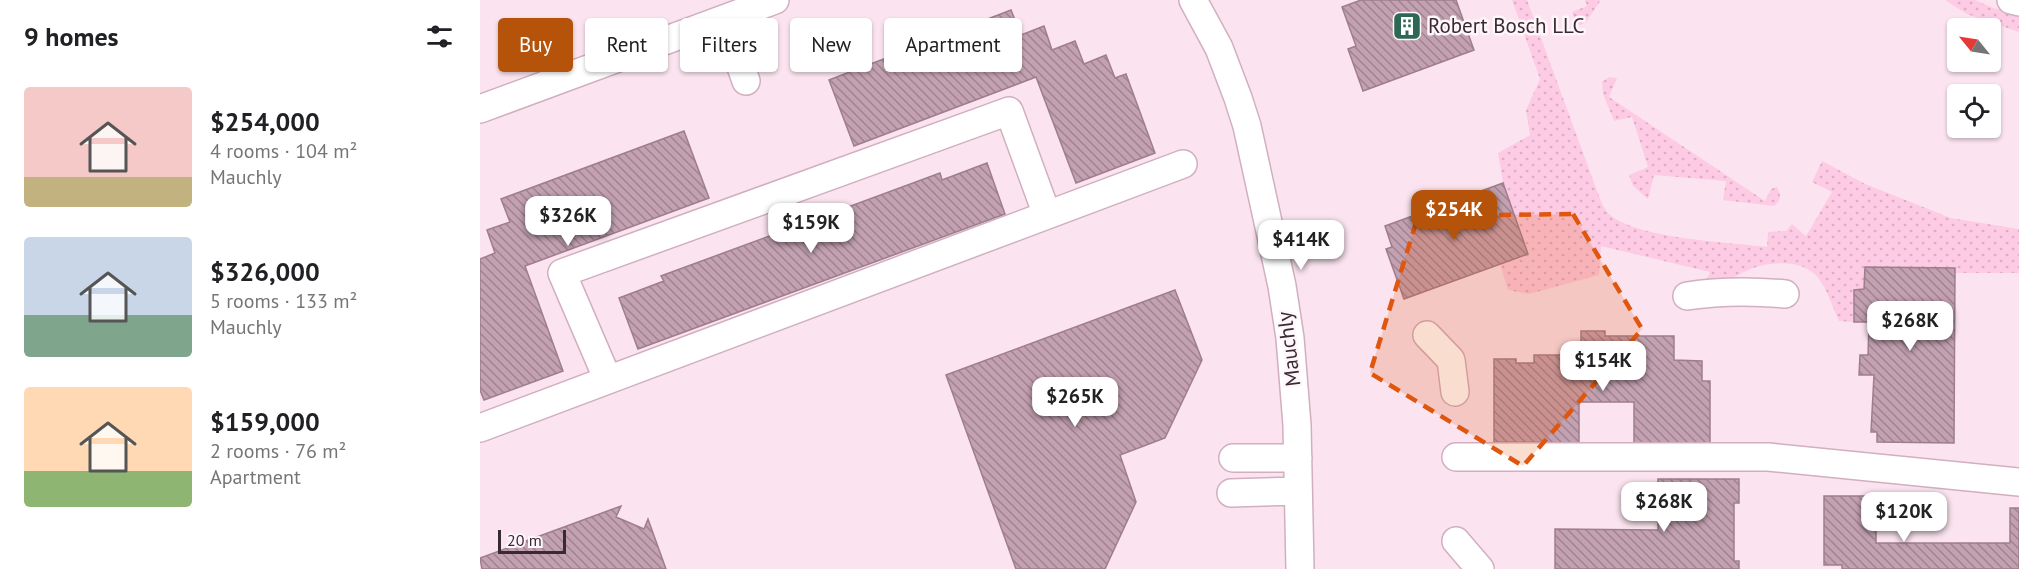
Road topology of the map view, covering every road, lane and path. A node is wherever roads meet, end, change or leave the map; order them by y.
1 (775, 0) edge
2 (1193, 0) edge
3 (2011, 0) edge
4 (2019, 2) edge
5 (727, 18) edge
6 (680, 35) edge
7 (743, 72) edge
8 (746, 81) dead end
9 (481, 106) edge
10 (1183, 164) dead end
11 (1047, 215) junction
12 (1785, 294) dead end
13 (1687, 296) dead end
14 (1427, 335) dead end
15 (608, 380) junction
16 (1455, 392) dead end
17 (480, 428) edge
18 (1456, 457) dead end
19 (1233, 458) dead end
20 (1298, 458) junction
21 (2019, 482) edge
22 (1298, 491) junction
23 (1231, 493) dead end
24 (1456, 541) dead end
25 (1300, 569) edge
26 (1480, 569) edge

1 - 5 street
2 - 20 street, Mauchly
3 - 4 street
6 - 9 street
7 - 8 street
10 - 11 street
11 - 15 street
11 - 15 street
12 - 13 street
14 - 16 street
15 - 17 street
18 - 21 street
19 - 20 street
20 - 22 street, Mauchly
22 - 23 street
22 - 25 street, Mauchly
24 - 26 street

